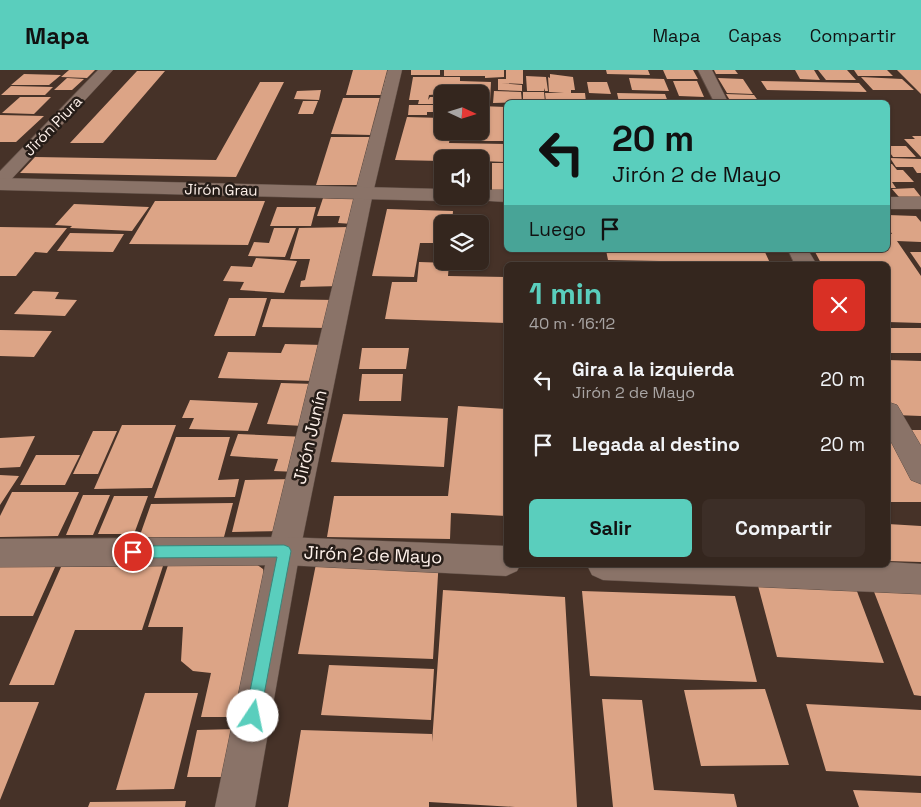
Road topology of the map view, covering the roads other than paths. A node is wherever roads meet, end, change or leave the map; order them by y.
1 (106, 70) edge
2 (395, 70) edge
3 (705, 70) edge
4 (720, 100) edge
5 (0, 183) edge
6 (364, 193) junction
7 (434, 195) edge
8 (489, 196) edge
9 (504, 196) edge
10 (890, 203) edge
11 (921, 203) edge
12 (890, 416) edge
13 (921, 472) edge
14 (284, 551) junction
15 (0, 553) edge
16 (504, 561) edge
17 (648, 567) edge
18 (921, 579) edge
19 (235, 807) edge

1 - 5 street, Jirón Piura
2 - 6 street, Jirón Junín
3 - 4 street
5 - 6 street, Jirón Grau
6 - 7 street, Jirón Grau
6 - 14 street, Jirón Junín
8 - 9 street
10 - 11 street
12 - 13 street
14 - 15 street, Jirón 2 de Mayo
14 - 16 street, Jirón 2 de Mayo
14 - 19 street, Jirón Junín
17 - 18 street

